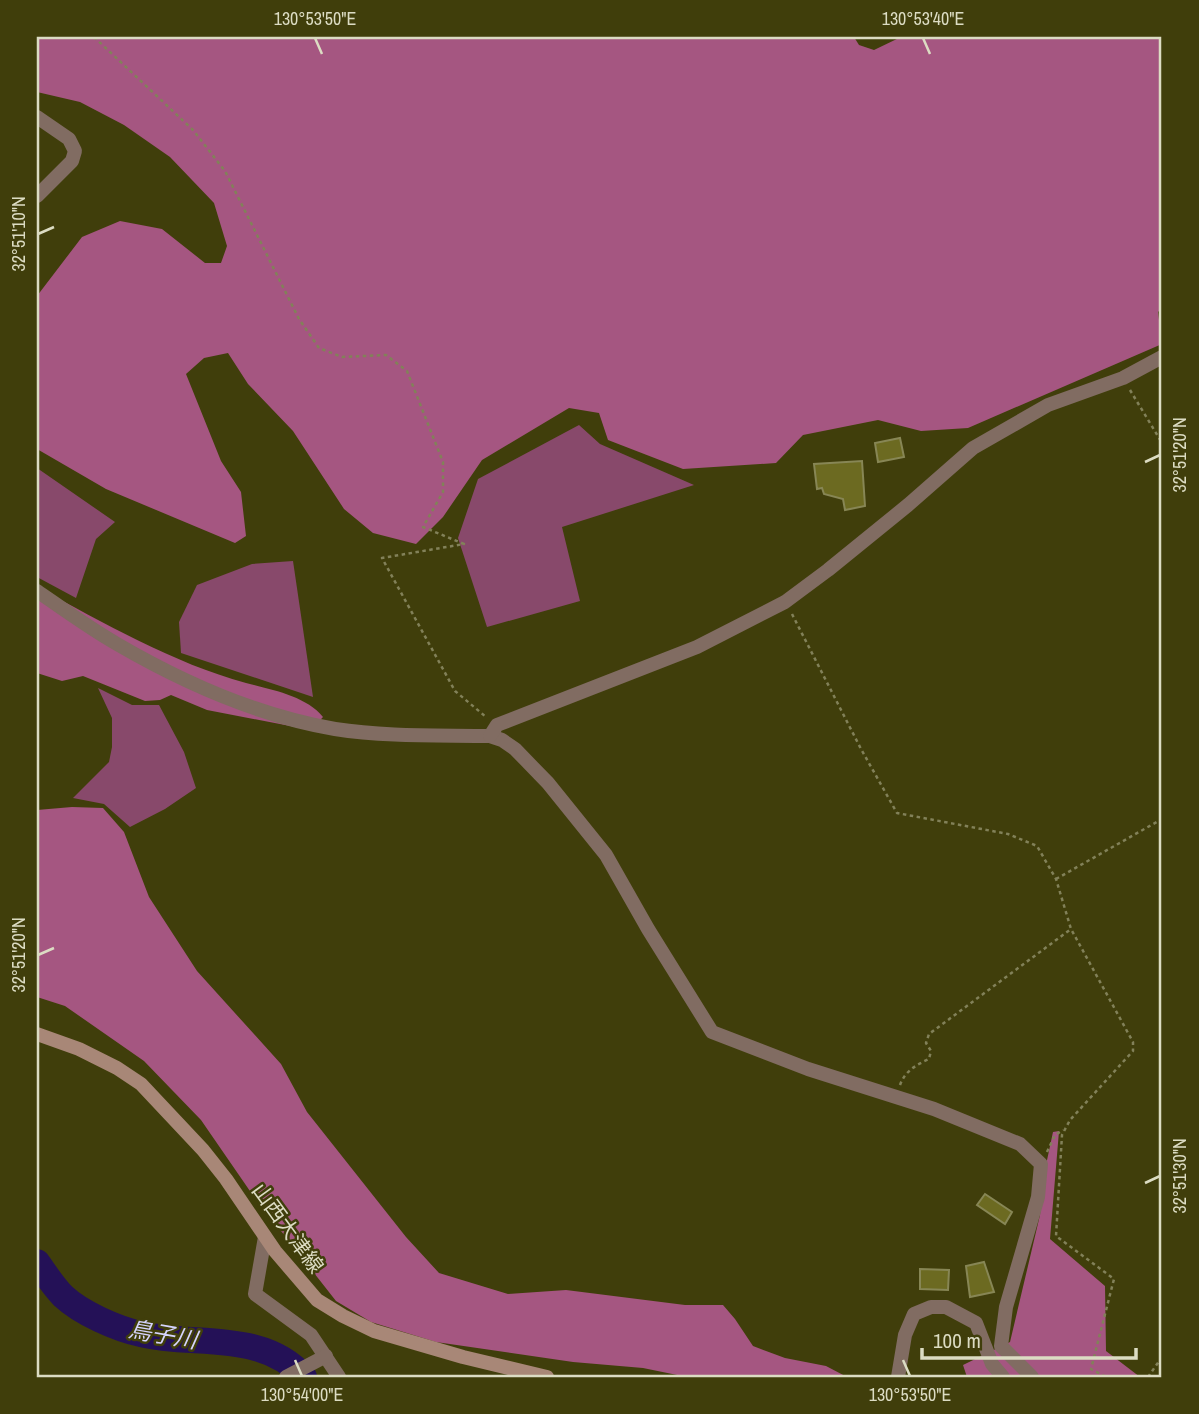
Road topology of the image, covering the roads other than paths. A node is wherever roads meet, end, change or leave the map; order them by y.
1 (37, 117) edge
2 (37, 196) edge
3 (1162, 356) edge
4 (37, 591) edge
5 (493, 731) junction
6 (37, 1034) edge
7 (265, 1237) junction
8 (323, 1358) junction
9 (286, 1377) edge
10 (339, 1377) edge
11 (547, 1377) edge
12 (898, 1377) edge
13 (1003, 1377) edge
14 (1032, 1377) edge

1 - 2 street
3 - 5 street
4 - 5 street
5 - 14 street
6 - 7 main road, 山西大津線
7 - 8 street
7 - 11 main road, 山西大津線
8 - 9 street
8 - 10 street
12 - 13 street

